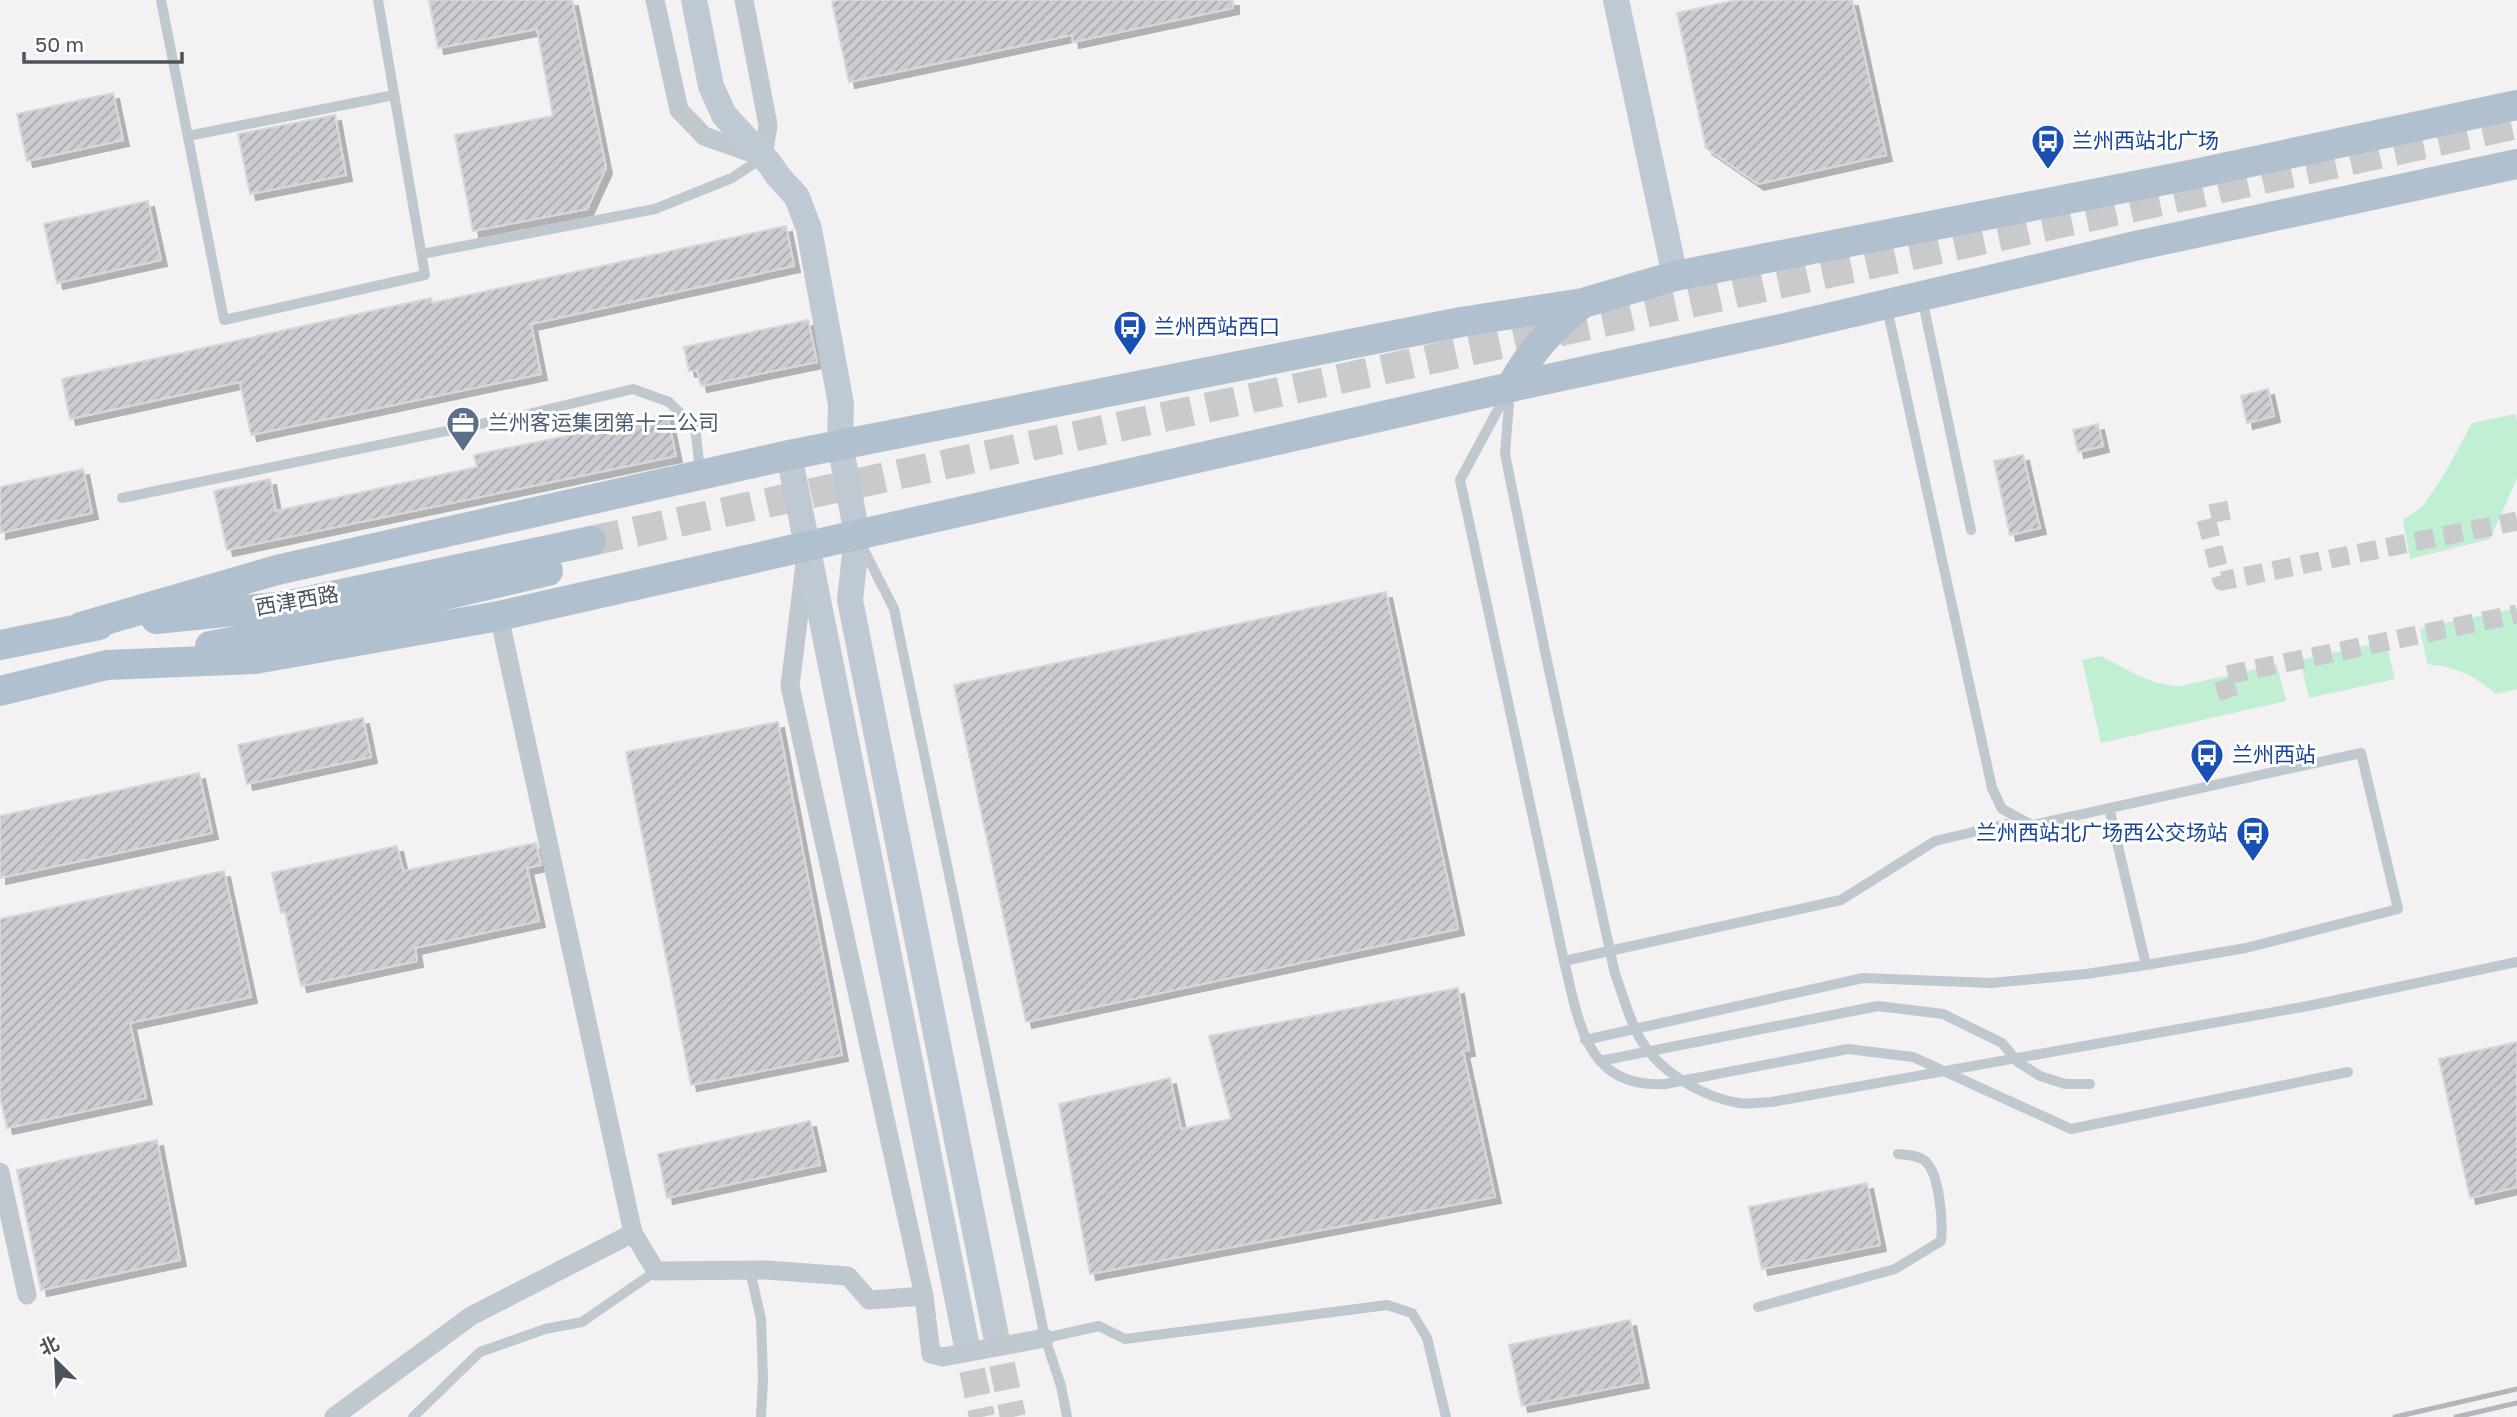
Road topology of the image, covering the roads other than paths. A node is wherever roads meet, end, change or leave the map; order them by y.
1 (161, 0) edge
2 (377, 0) edge
3 (655, 0) edge
4 (694, 0) edge
5 (744, 0) edge
6 (1616, 0) edge
7 (394, 95) junction
8 (2517, 105) edge
9 (187, 136) junction
10 (763, 157) junction
11 (2517, 164) edge
12 (422, 254) junction
13 (1675, 276) junction
14 (1921, 296) junction
15 (1583, 303) junction
16 (1886, 304) junction
17 (1511, 387) junction
18 (840, 444) junction
19 (789, 455) junction
20 (701, 474) junction
21 (122, 498) dead end
22 (1971, 530) dead end
23 (857, 534) junction
24 (808, 545) junction
25 (499, 616) junction
26 (81, 627) junction
27 (0, 645) edge
28 (107, 665) junction
29 (0, 691) edge
30 (2109, 808) junction
31 (2007, 824) dead end
32 (1564, 961) junction
33 (2517, 962) edge
34 (2146, 965) junction
35 (1585, 1040) junction
36 (1600, 1061) junction
37 (2348, 1072) dead end
38 (2090, 1084) dead end
39 (1898, 1154) dead end
40 (0, 1172) edge
41 (633, 1233) junction
42 (750, 1270) junction
43 (656, 1271) junction
44 (27, 1295) dead end
45 (924, 1296) junction
46 (1758, 1307) dead end
47 (994, 1326) tunnel mouth
48 (964, 1332) tunnel mouth
49 (1045, 1338) junction
50 (334, 1417) edge
51 (413, 1417) edge
52 (761, 1417) edge
53 (1067, 1417) edge
54 (1446, 1417) edge

1 - 9 lane
2 - 7 lane
3 - 10 street
4 - 10 main road
5 - 10 street
6 - 13 main road
7 - 9 lane
7 - 12 lane
8 - 13 main road
9 - 12 lane
10 - 12 lane
10 - 18 main road
11 - 14 main road, 西津西路
13 - 15 main road
14 - 16 main road, 西津西路
14 - 22 lane
15 - 17 main road
15 - 18 main road
16 - 17 main road, 西津西路
16 - 30 lane
17 - 23 main road, 西津西路
17 - 32 lane
17 - 33 lane, bridge
18 - 19 main road
18 - 23 main road
19 - 20 main road
19 - 24 main road
20 - 21 lane
20 - 26 main road
23 - 24 main road, 西津西路
23 - 47 main road
23 - 49 lane
24 - 25 main road, 西津西路
24 - 45 street
24 - 48 main road
25 - 28 main road, 西津西路
25 - 41 street
26 - 27 main road, 西津西路
26 - 28 main road, 西津西路
28 - 29 main road, 西津西路
30 - 34 lane
30 - 34 lane
31 - 32 lane
32 - 35 lane
34 - 35 lane
35 - 36 lane
36 - 37 lane
36 - 38 lane
39 - 46 lane
40 - 44 street
41 - 43 street
41 - 50 street
42 - 43 street
42 - 45 street
42 - 52 lane
43 - 51 lane
45 - 49 street
49 - 53 lane
49 - 54 lane

